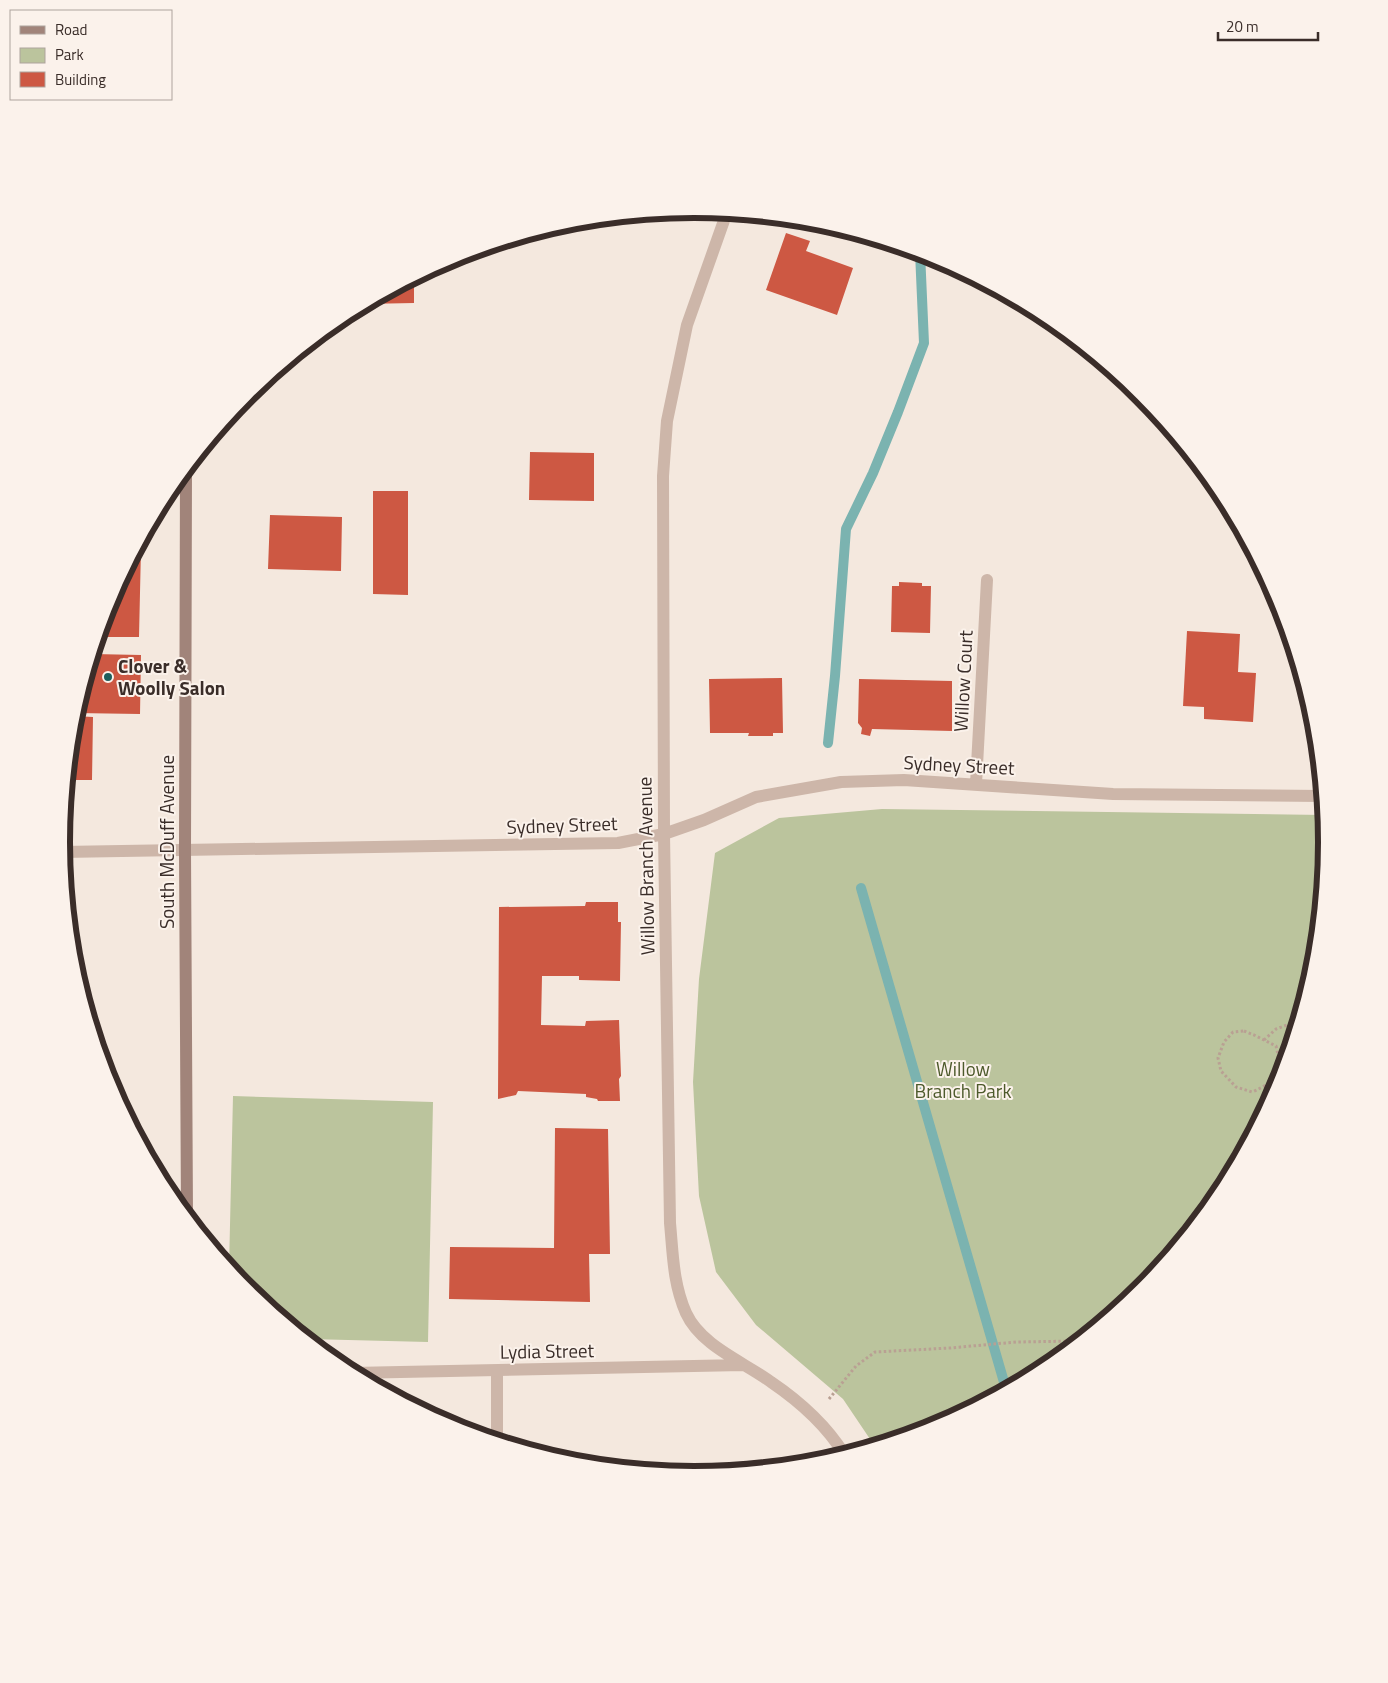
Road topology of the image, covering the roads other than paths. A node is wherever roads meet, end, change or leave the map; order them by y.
1 (725, 219) edge
2 (186, 480) edge
3 (988, 580) dead end
4 (976, 784) junction
5 (1317, 796) edge
6 (664, 834) junction
7 (185, 851) junction
8 (70, 852) edge
9 (187, 1204) edge
10 (743, 1365) junction
11 (497, 1371) junction
12 (367, 1373) edge
13 (498, 1434) edge
14 (840, 1448) edge

1 - 6 street, Willow Branch Avenue
2 - 7 main road, South McDuff Avenue
3 - 4 street, Willow Court
4 - 5 street, Sydney Street
4 - 6 street, Sydney Street
6 - 7 street, Sydney Street
6 - 10 street, Willow Branch Avenue
7 - 8 street, Sydney Street
7 - 9 main road, South McDuff Avenue
10 - 11 street, Lydia Street
10 - 14 street, Willow Branch Avenue
11 - 12 street, Lydia Street
11 - 13 street

